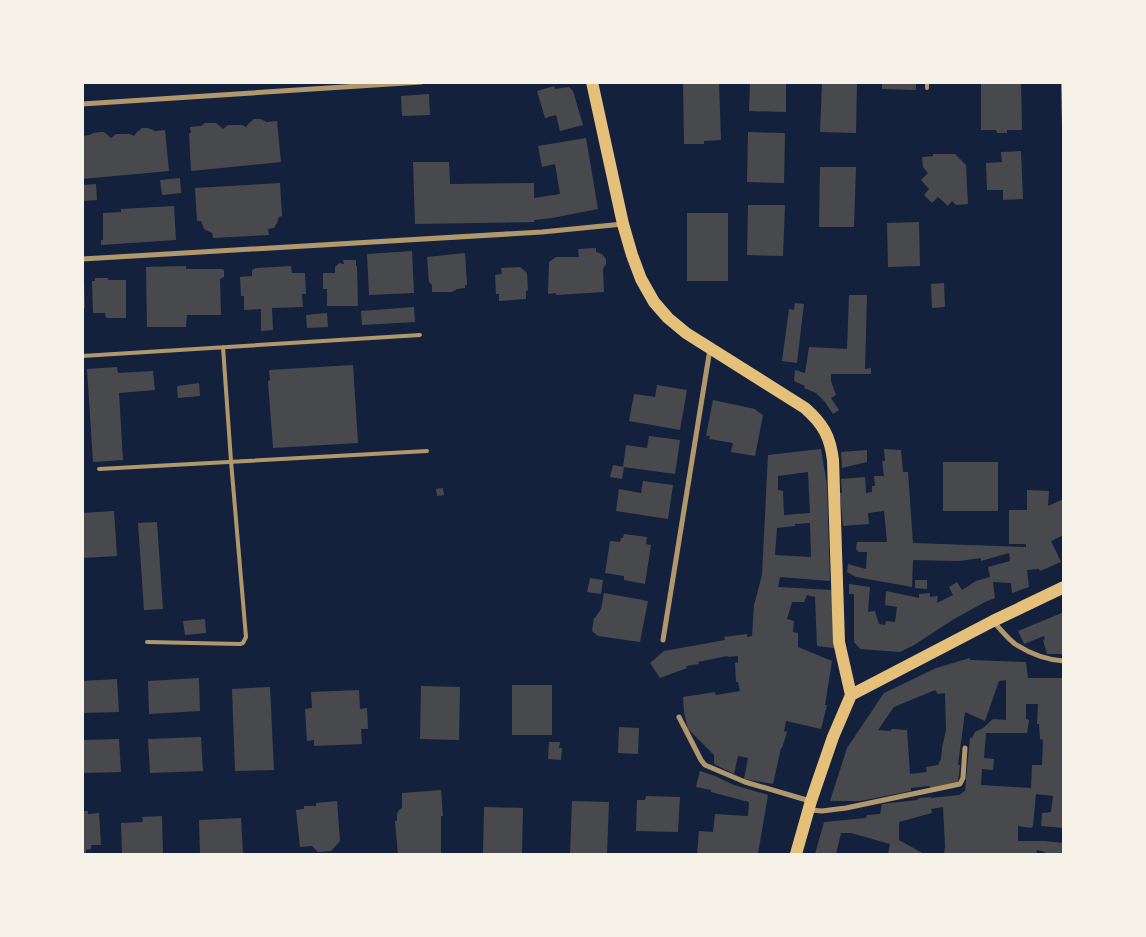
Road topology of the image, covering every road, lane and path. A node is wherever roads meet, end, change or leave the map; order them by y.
1 (421, 82) edge
2 (592, 82) edge
3 (927, 82) edge
4 (1063, 82) edge
5 (927, 88) dead end
6 (82, 104) edge
7 (1064, 125) edge
8 (623, 224) junction
9 (82, 259) edge
10 (420, 335) dead end
11 (223, 348) junction
12 (710, 349) junction
13 (82, 356) edge
14 (427, 451) dead end
15 (231, 461) junction
16 (99, 469) dead end
17 (1064, 587) edge
18 (993, 621) junction
19 (662, 640) dead end
20 (147, 642) dead end
21 (1064, 661) edge
22 (851, 695) junction
23 (679, 718) dead end
24 (965, 748) dead end
25 (810, 806) junction
26 (796, 854) edge

1 - 6 street
2 - 8 main road
3 - 5 lane
4 - 7 lane
8 - 9 street
8 - 12 main road
10 - 11 lane
11 - 13 lane
11 - 15 lane
12 - 19 street
12 - 22 main road
14 - 15 lane
15 - 16 lane
15 - 20 lane
17 - 18 main road
18 - 21 street
18 - 22 main road
22 - 25 main road
23 - 25 street
24 - 25 street
25 - 26 main road

